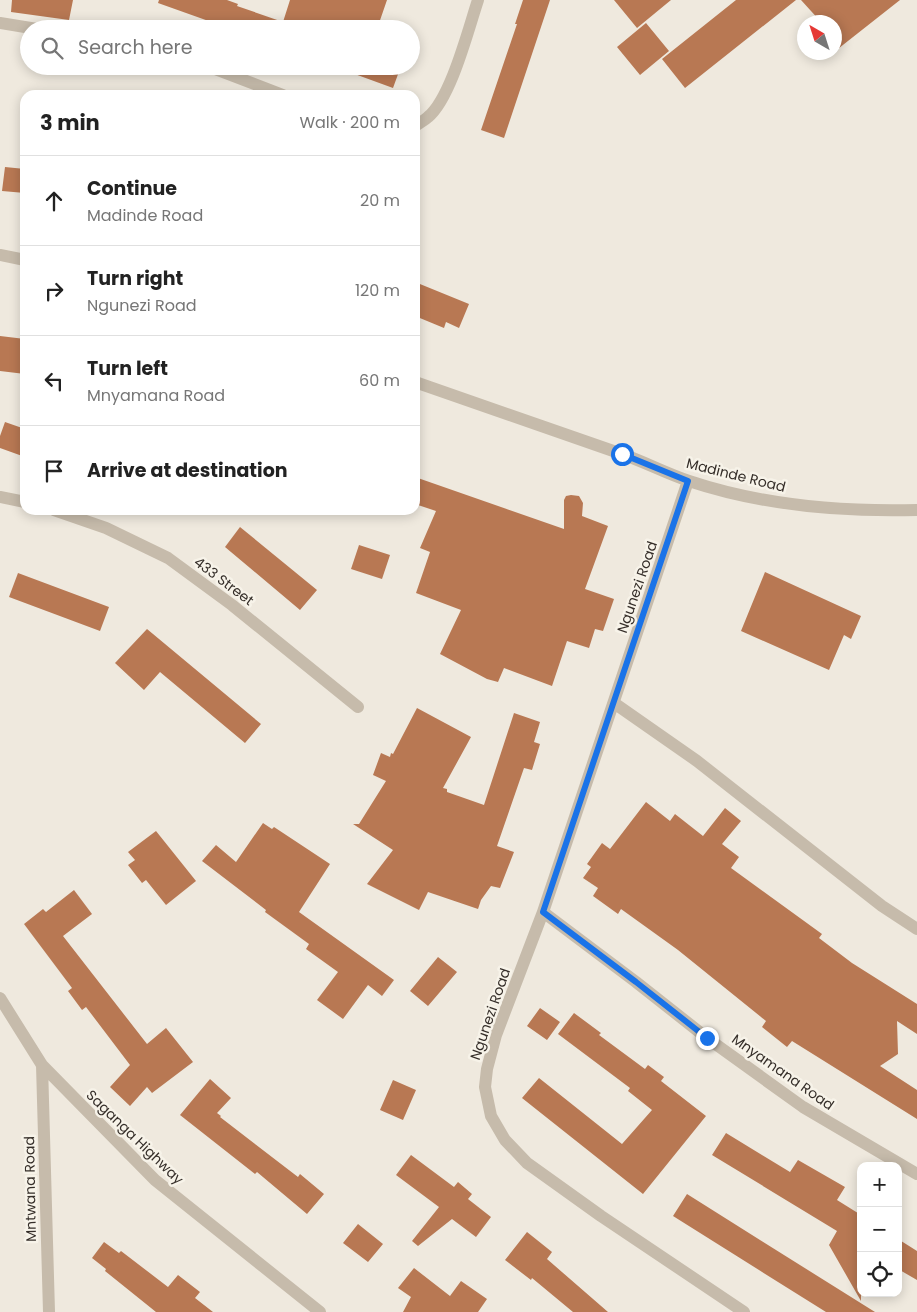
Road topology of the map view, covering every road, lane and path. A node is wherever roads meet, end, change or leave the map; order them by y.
1 (478, 0) edge
2 (0, 23) edge
3 (20, 26) edge
4 (230, 75) edge
5 (270, 90) edge
6 (420, 123) edge
7 (0, 256) edge
8 (20, 259) edge
9 (420, 384) edge
10 (688, 481) junction
11 (0, 497) edge
12 (20, 501) edge
13 (917, 510) edge
14 (68, 515) edge
15 (614, 703) junction
16 (358, 707) dead end
17 (543, 912) junction
18 (917, 929) edge
19 (0, 998) edge
20 (42, 1065) junction
21 (917, 1174) edge
22 (50, 1312) edge
23 (320, 1312) edge
24 (744, 1312) edge

1 - 6 street
2 - 3 street
4 - 5 street
7 - 8 street
9 - 10 street, Madinde Road
10 - 13 street, Madinde Road
10 - 15 street, Ngunezi Road
11 - 12 street
14 - 16 street, 433 Street
15 - 17 street, Ngunezi Road
15 - 18 street
17 - 21 street, Mnyamana Road
17 - 24 street, Ngunezi Road
19 - 20 street, Saganga Highway
20 - 22 street, Mntwana Road
20 - 23 street, Saganga Highway

